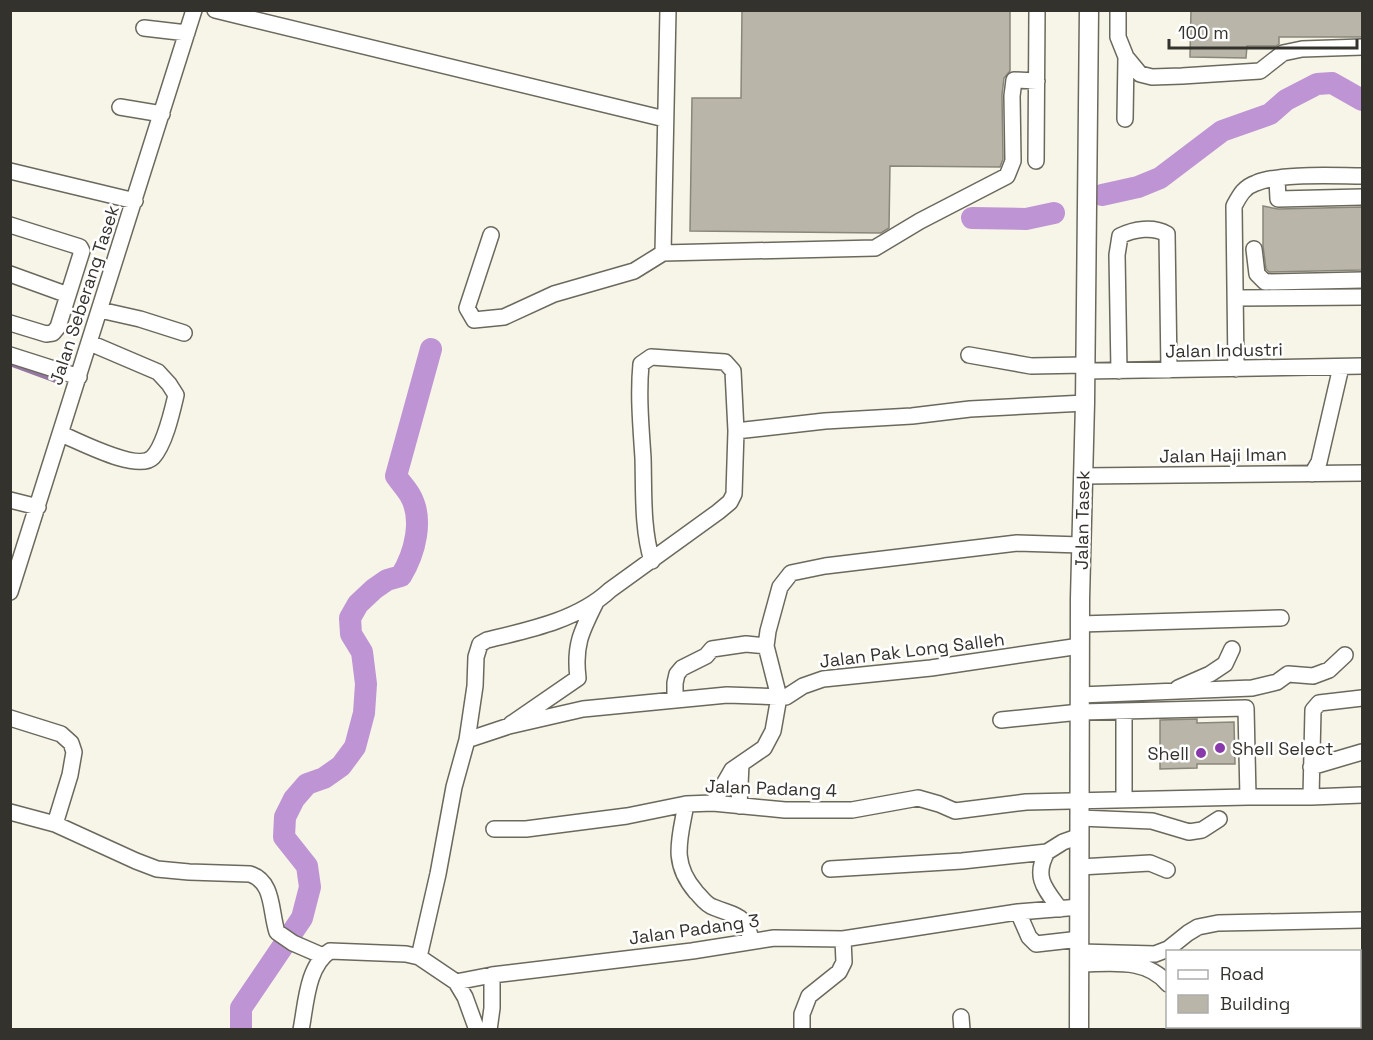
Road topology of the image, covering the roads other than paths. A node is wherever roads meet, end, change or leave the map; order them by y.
1 (194, 10) edge
2 (668, 10) edge
3 (1037, 10) edge
4 (1089, 10) edge
5 (1118, 10) edge
6 (225, 12) edge
7 (144, 28) dead end
8 (188, 33) junction
9 (1362, 48) edge
10 (1126, 57) junction
11 (1036, 81) junction
12 (120, 107) dead end
13 (162, 114) junction
14 (664, 119) junction
15 (1125, 119) dead end
16 (1036, 161) dead end
17 (10, 171) edge
18 (1323, 176) junction
19 (1362, 176) edge
20 (1277, 178) junction
21 (1362, 197) edge
22 (1324, 198) junction
23 (135, 201) junction
24 (10, 225) edge
25 (491, 235) dead end
26 (1254, 249) dead end
27 (663, 253) junction
28 (10, 274) edge
29 (1360, 280) edge
30 (68, 295) junction
31 (1236, 298) junction
32 (1361, 298) edge
33 (100, 310) junction
34 (10, 323) edge
35 (184, 333) dead end
36 (90, 343) junction
37 (10, 355) edge
38 (969, 355) dead end
39 (1362, 366) edge
40 (1341, 367) junction
41 (1085, 368) junction
42 (1236, 369) junction
43 (1169, 370) junction
44 (1119, 371) junction
45 (79, 377) junction
46 (1085, 404) junction
47 (736, 431) junction
48 (61, 434) junction
49 (1362, 473) edge
50 (1312, 474) junction
51 (1083, 477) junction
52 (10, 500) edge
53 (38, 507) junction
54 (1081, 545) junction
55 (652, 561) junction
56 (10, 592) edge
57 (595, 604) junction
58 (1281, 618) dead end
59 (1080, 624) junction
60 (766, 646) junction
61 (1080, 646) junction
62 (1232, 649) dead end
63 (1345, 655) dead end
64 (1170, 691) junction
65 (778, 697) junction
66 (1362, 698) edge
67 (675, 699) junction
68 (1080, 703) junction
69 (1124, 711) junction
70 (10, 718) edge
71 (1001, 720) dead end
72 (508, 726) junction
73 (467, 740) junction
74 (1362, 752) edge
75 (741, 764) junction
76 (1311, 767) junction
77 (1362, 795) edge
78 (1248, 797) junction
79 (1311, 797) junction
80 (1124, 800) junction
81 (713, 803) junction
82 (686, 804) junction
83 (739, 806) junction
84 (10, 812) edge
85 (1080, 818) junction
86 (1219, 819) dead end
87 (55, 824) junction
88 (494, 829) dead end
89 (1047, 852) junction
90 (1080, 867) junction
91 (830, 869) dead end
92 (1167, 870) dead end
93 (1080, 907) junction
94 (1060, 909) junction
95 (1018, 912) junction
96 (1362, 920) edge
97 (843, 939) junction
98 (752, 941) junction
99 (1168, 950) edge
100 (1166, 951) edge
101 (1080, 952) junction
102 (323, 956) junction
103 (419, 957) junction
104 (492, 975) junction
105 (456, 982) junction
106 (1166, 983) edge
107 (301, 1029) edge
108 (477, 1029) edge
109 (489, 1029) edge
110 (802, 1029) edge
111 (1079, 1029) edge

1 - 8 street, Jalan Seberang Tasek
2 - 14 street
3 - 11 street
4 - 41 main road, Jalan Tasek
5 - 10 street
6 - 14 street
7 - 8 street
8 - 13 street, Jalan Seberang Tasek
9 - 10 street
10 - 15 street
11 - 16 street
11 - 27 street
12 - 13 street
13 - 23 street, Jalan Seberang Tasek
14 - 27 street
17 - 23 street
18 - 19 street
18 - 20 street
18 - 22 street
20 - 22 street
20 - 31 street
21 - 22 street
23 - 33 street, Jalan Seberang Tasek
24 - 30 street
25 - 27 street
26 - 29 street
28 - 30 street
29 - 32 street
30 - 34 street
31 - 32 street
31 - 42 street
33 - 35 street
33 - 36 street, Jalan Seberang Tasek
36 - 45 street, Jalan Seberang Tasek
36 - 48 street
37 - 45 street
38 - 41 street, Jalan Industri
39 - 40 street, Jalan Industri
40 - 42 street, Jalan Industri
40 - 50 street
41 - 44 street, Jalan Industri
41 - 46 main road, Jalan Tasek
42 - 43 street, Jalan Industri
43 - 44 street, Jalan Industri
43 - 44 street
45 - 48 street, Jalan Seberang Tasek
46 - 47 street
46 - 51 main road, Jalan Tasek
47 - 55 street
47 - 55 street
48 - 53 street, Jalan Seberang Tasek
49 - 50 street, Jalan Haji Iman
50 - 51 street, Jalan Haji Iman
51 - 54 main road, Jalan Tasek
52 - 53 street
53 - 56 street, Jalan Seberang Tasek
54 - 59 main road, Jalan Tasek
54 - 60 street
55 - 57 street
57 - 72 street
57 - 73 street
58 - 59 street
59 - 61 main road, Jalan Tasek
60 - 65 street
60 - 67 street
61 - 65 street, Jalan Pak Long Salleh
61 - 68 main road, Jalan Tasek
62 - 64 street
63 - 64 street
64 - 68 street
65 - 67 street, Jalan Pak Long Salleh
65 - 75 street
66 - 76 street
67 - 72 street, Jalan Pak Long Salleh
68 - 69 street
68 - 71 street
68 - 85 main road, Jalan Tasek
69 - 78 street
69 - 80 street
70 - 87 street
72 - 73 street, Jalan Pak Long Salleh
73 - 103 street
74 - 76 street
75 - 81 street
75 - 83 street
76 - 79 street
77 - 79 street
78 - 79 street
78 - 80 street
80 - 85 street
81 - 82 street, Jalan Padang 4
81 - 83 street, Jalan Padang 4
82 - 88 street, Jalan Padang 4
82 - 98 street
83 - 85 street, Jalan Padang 4
84 - 87 street
85 - 86 street
85 - 89 street
85 - 90 main road, Jalan Tasek
87 - 102 street
89 - 91 street
89 - 94 street
90 - 92 street
90 - 93 main road, Jalan Tasek
93 - 94 street, Jalan Padang 3
93 - 101 main road, Jalan Tasek
94 - 95 street, Jalan Padang 3
95 - 97 street, Jalan Padang 3
95 - 101 street
96 - 99 street
97 - 98 street, Jalan Padang 3
97 - 110 street
98 - 104 street, Jalan Padang 3
100 - 101 street
101 - 106 street
101 - 111 main road, Jalan Tasek
102 - 103 street
102 - 107 street
103 - 105 street
104 - 105 street, Jalan Padang 3
104 - 109 street
105 - 108 street

